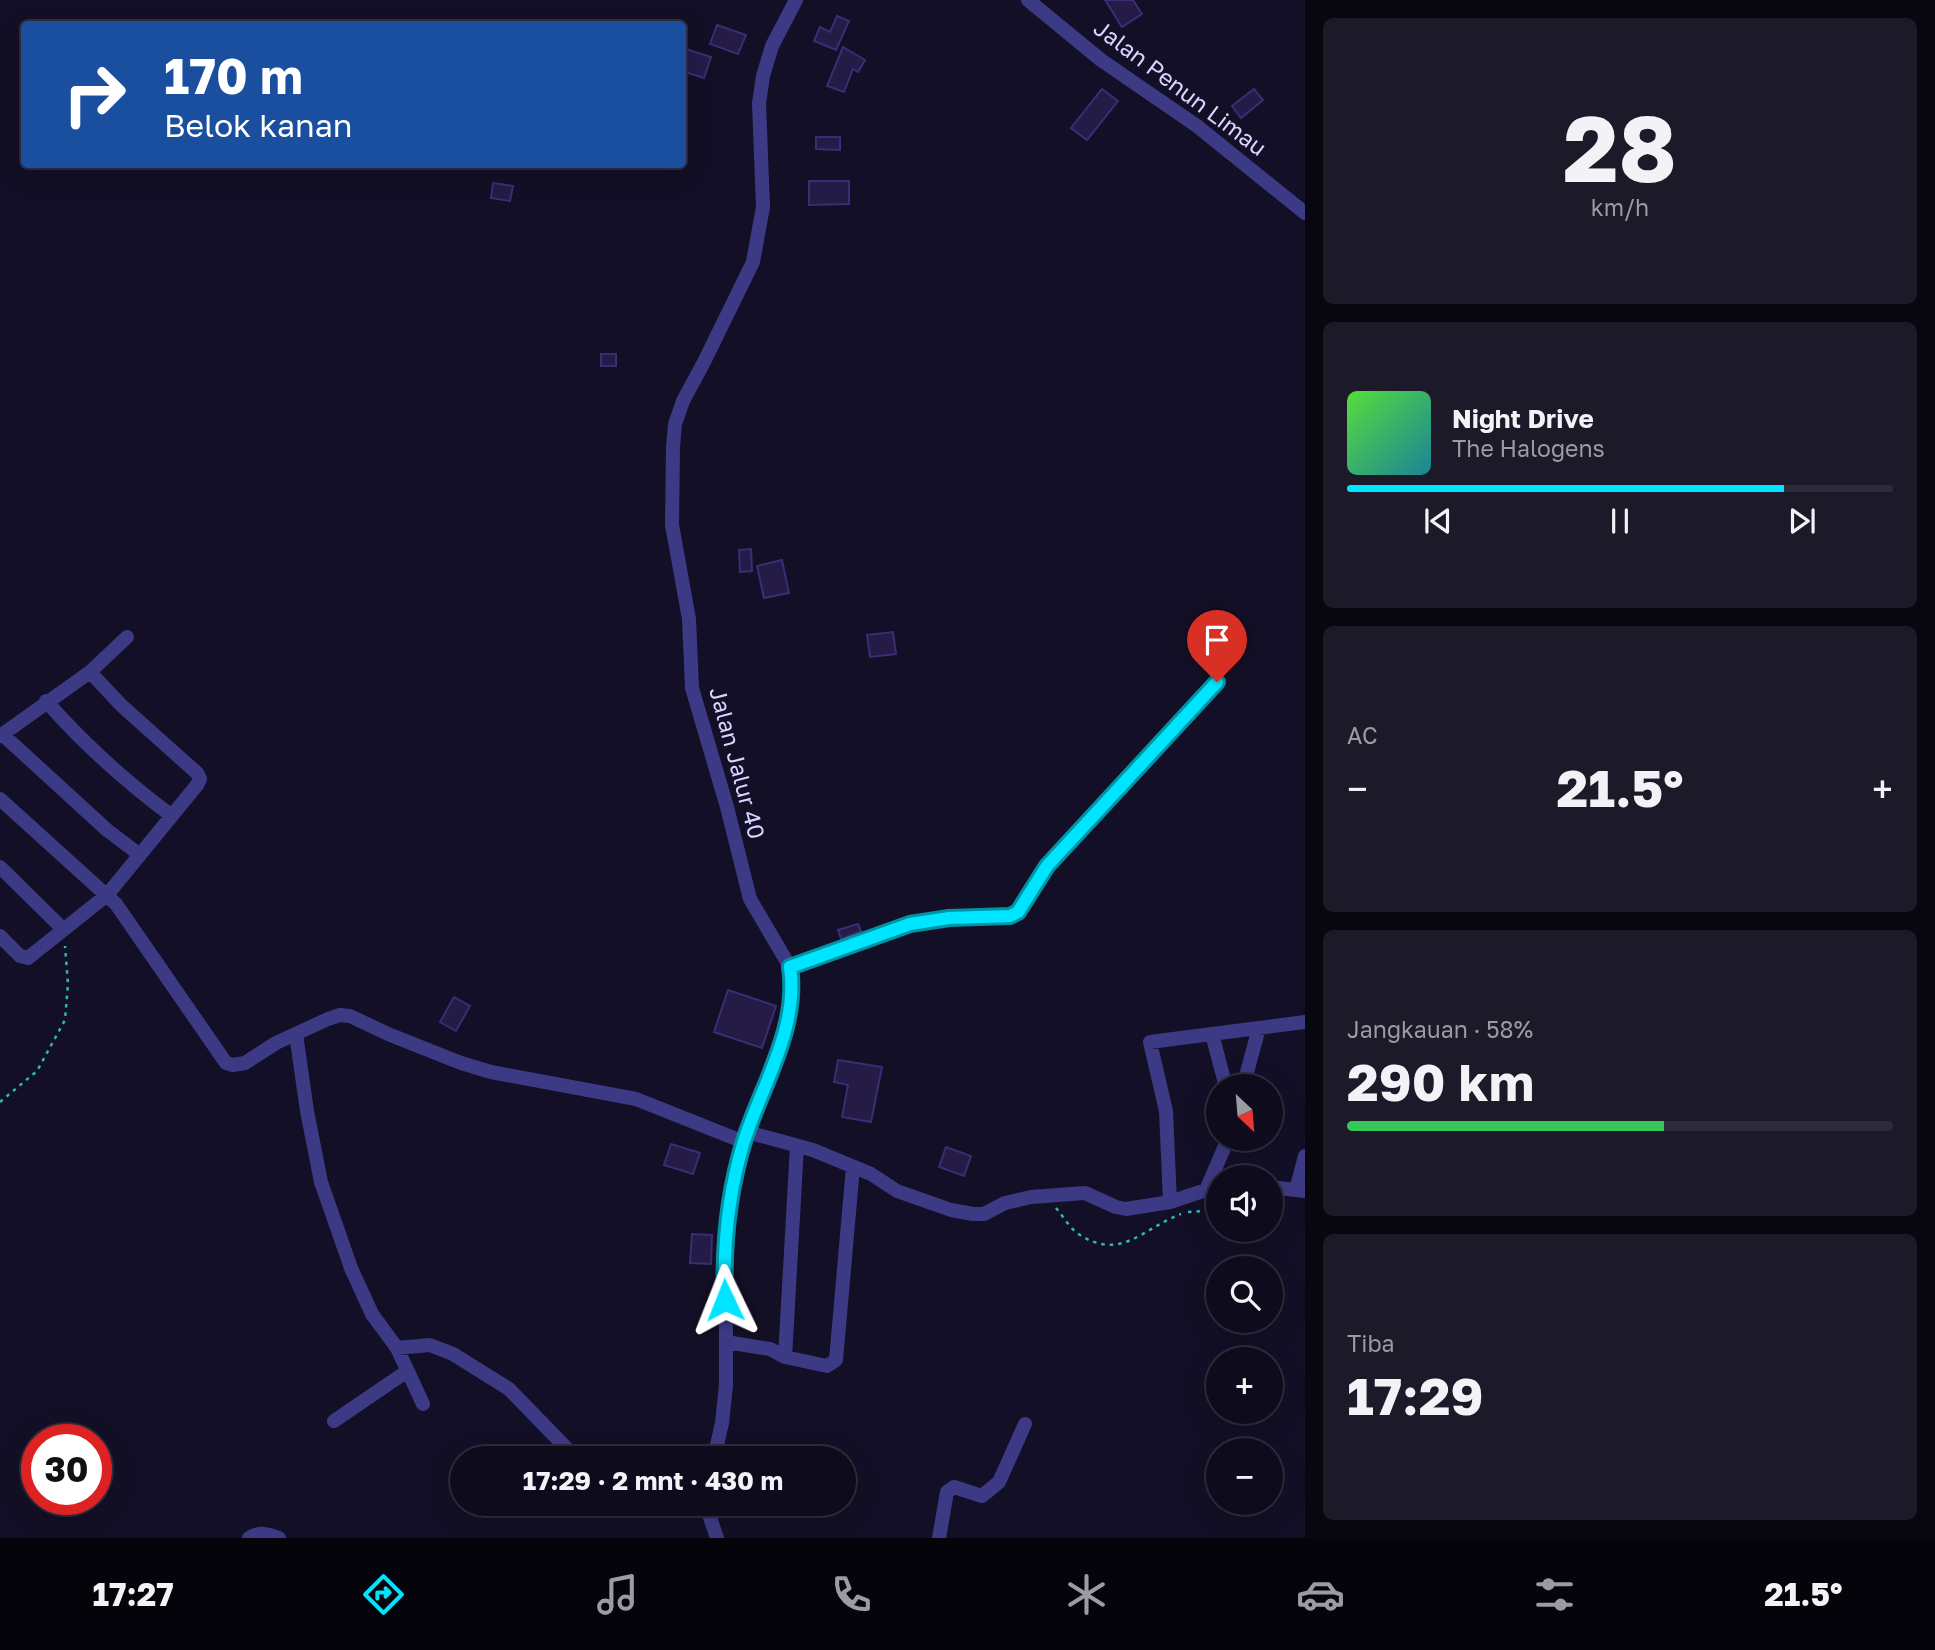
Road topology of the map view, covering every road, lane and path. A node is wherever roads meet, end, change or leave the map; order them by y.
1 (796, 0) edge
2 (1028, 0) edge
3 (1305, 213) edge
4 (127, 637) dead end
5 (90, 672) junction
6 (1217, 682) dead end
7 (46, 701) junction
8 (1, 735) edge
9 (0, 799) edge
10 (172, 816) junction
11 (140, 855) junction
12 (0, 867) edge
13 (107, 895) junction
14 (63, 929) junction
15 (0, 936) edge
16 (790, 967) junction
17 (1305, 1022) edge
18 (1259, 1028) junction
19 (296, 1034) junction
20 (1212, 1034) junction
21 (1223, 1074) edge
22 (1246, 1074) edge
23 (0, 1102) edge
24 (745, 1137) junction
25 (797, 1146) junction
26 (1305, 1156) edge
27 (853, 1167) junction
28 (1300, 1190) edge
29 (1206, 1191) edge
30 (1170, 1202) junction
31 (1055, 1208) dead end
32 (1206, 1211) edge
33 (726, 1342) junction
34 (397, 1348) junction
35 (785, 1357) junction
36 (406, 1372) junction
37 (423, 1404) dead end
38 (334, 1421) dead end
39 (1025, 1424) dead end
40 (564, 1446) edge
41 (717, 1446) edge
42 (709, 1516) edge
43 (249, 1538) edge
44 (279, 1538) edge
45 (717, 1538) edge
46 (939, 1538) edge

1 - 16 street, Jalan Jalur 40
2 - 3 street, Jalan Penun Limau
4 - 5 street
5 - 7 street
5 - 10 street
6 - 16 street
7 - 8 street
7 - 10 street
8 - 11 street
9 - 13 street
10 - 11 street
11 - 13 street
12 - 14 street
13 - 14 street
13 - 19 street
14 - 15 street
14 - 23 path
16 - 24 street, Jalan Jalur 40
17 - 18 street
18 - 20 street
18 - 22 street
19 - 24 street
19 - 34 street
20 - 21 street
20 - 30 street
24 - 25 street
24 - 33 street, Jalan Jalur 40
25 - 27 street
25 - 35 street
26 - 28 street
27 - 30 street
27 - 35 street
29 - 30 street
31 - 32 path
33 - 35 street
33 - 41 street, Jalan Jalur 40
34 - 36 street
34 - 40 street
36 - 37 street
36 - 38 street
39 - 46 street
42 - 45 street
43 - 44 street

